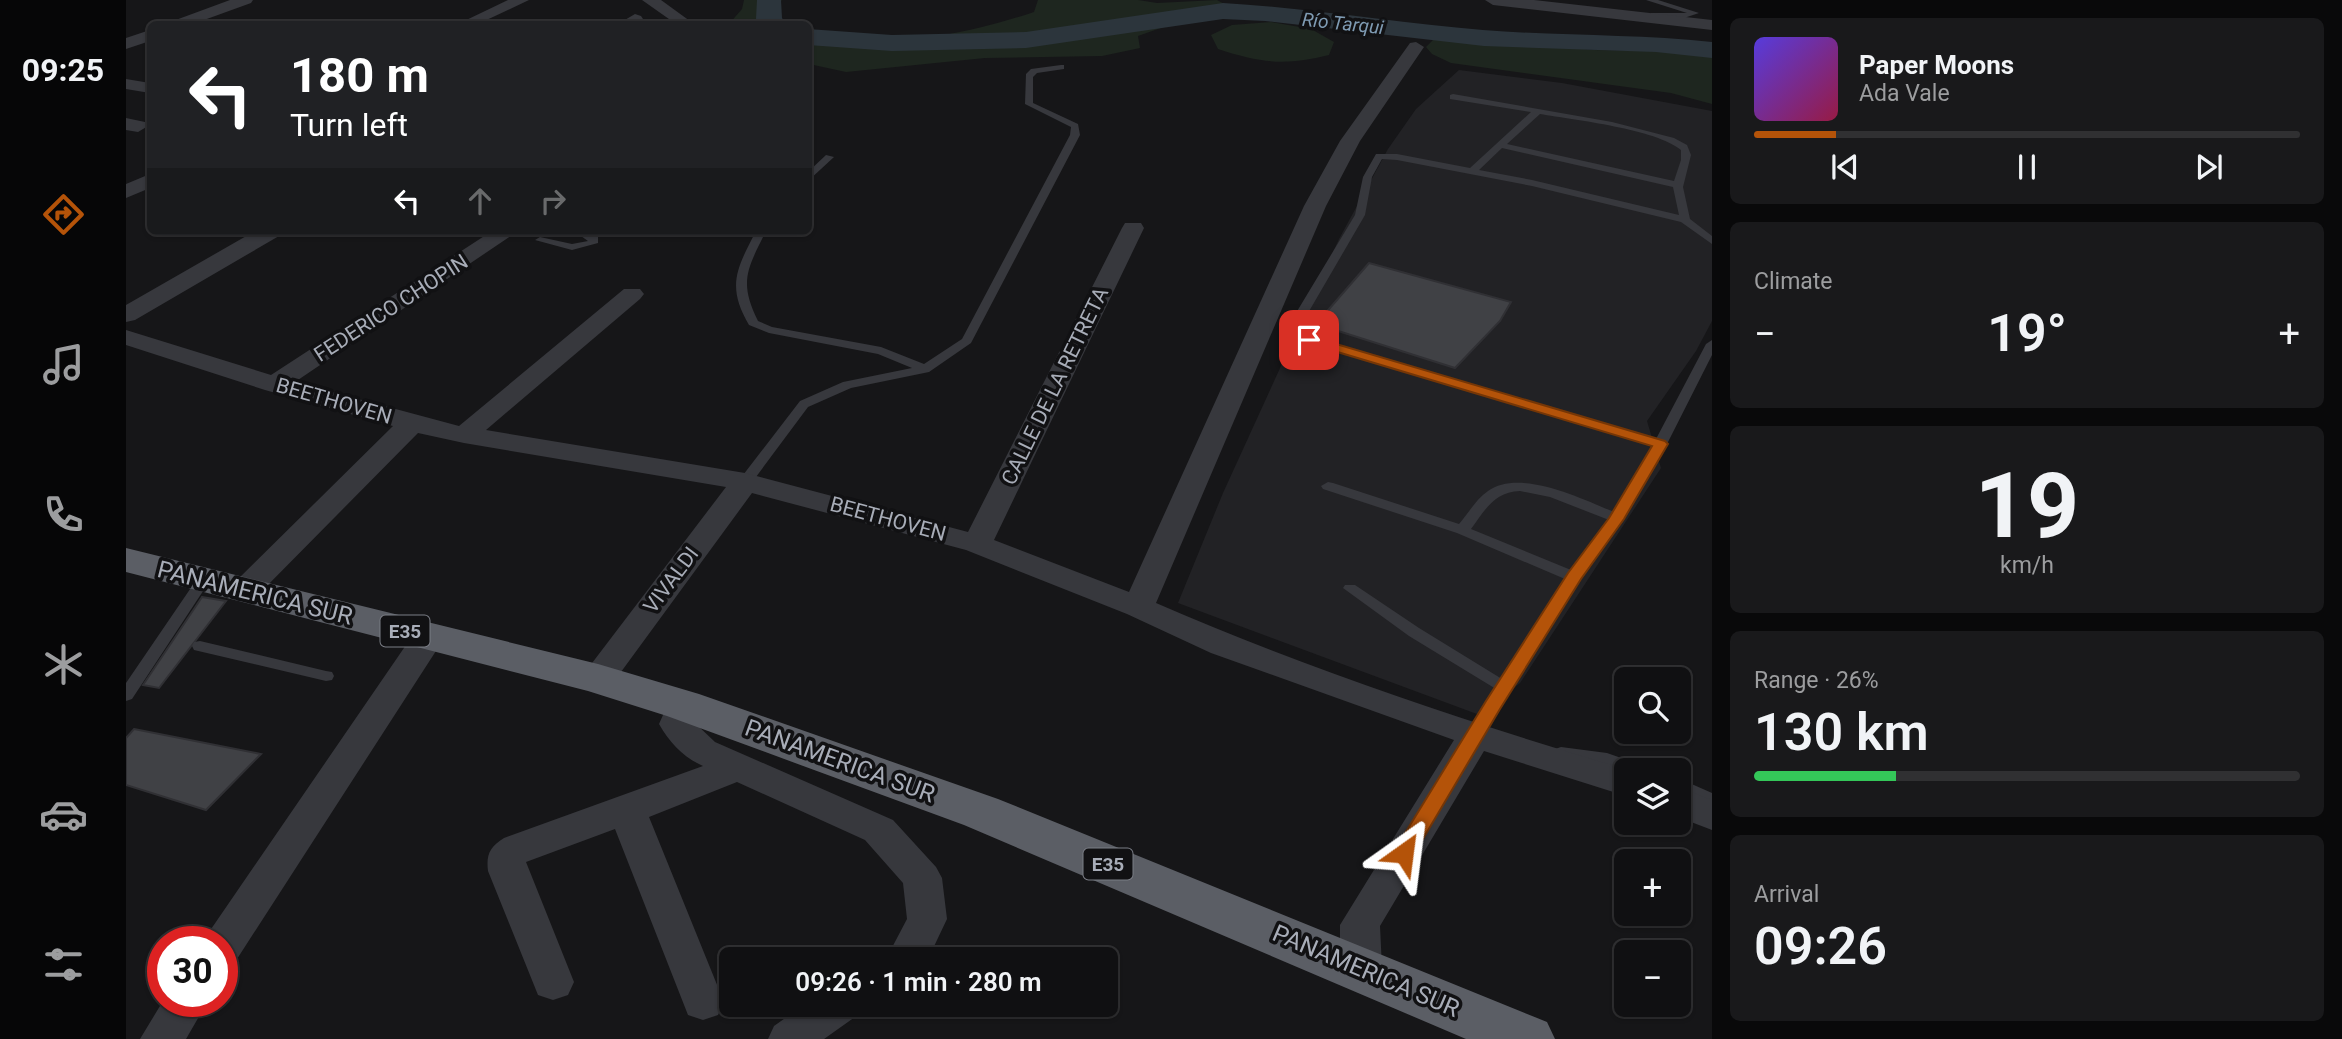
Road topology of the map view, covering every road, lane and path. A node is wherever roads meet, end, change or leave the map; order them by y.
1 (245, 0) edge
2 (521, 0) edge
3 (650, 0) edge
4 (1493, 0) edge
5 (1650, 0) edge
6 (1625, 15) junction
7 (187, 21) edge
8 (473, 21) edge
9 (682, 21) edge
10 (1712, 25) edge
11 (147, 38) edge
12 (126, 44) edge
13 (1416, 47) dead end
14 (1060, 67) dead end
15 (126, 84) edge
16 (147, 88) edge
17 (1454, 97) dead end
18 (1538, 111) junction
19 (1500, 145) junction
20 (829, 157) dead end
21 (1473, 170) junction
22 (812, 174) edge
23 (147, 182) edge
24 (1678, 185) junction
25 (126, 192) edge
26 (1685, 220) junction
27 (1133, 228) dead end
28 (264, 235) edge
29 (501, 235) edge
30 (586, 235) edge
31 (759, 235) edge
32 (540, 240) dead end
33 (1712, 242) edge
34 (632, 295) dead end
35 (126, 316) edge
36 (126, 338) edge
37 (1712, 344) edge
38 (925, 369) junction
39 (274, 384) junction
40 (412, 423) junction
41 (464, 435) junction
42 (1660, 444) junction
43 (745, 482) junction
44 (1328, 486) dead end
45 (1616, 519) junction
46 (1462, 530) junction
47 (977, 544) junction
48 (126, 560) edge
49 (1574, 577) junction
50 (204, 579) junction
51 (1350, 588) dead end
52 (244, 591) junction
53 (1138, 607) junction
54 (429, 637) junction
55 (200, 646) dead end
56 (326, 676) dead end
57 (598, 679) junction
58 (1504, 687) junction
59 (126, 695) edge
60 (683, 705) junction
61 (1476, 734) junction
62 (1524, 752) junction
63 (1614, 762) edge
64 (738, 767) junction
65 (1614, 779) edge
66 (1691, 790) edge
67 (1712, 800) edge
68 (1691, 807) edge
69 (627, 810) junction
70 (1712, 816) edge
71 (236, 926) edge
72 (913, 947) edge
73 (1361, 968) junction
74 (553, 982) dead end
75 (703, 1002) dead end
76 (176, 1017) edge
77 (821, 1017) edge
78 (162, 1039) edge
79 (790, 1039) edge
80 (1527, 1039) edge

1 - 7 street
2 - 8 street
3 - 9 street
4 - 6 street
5 - 6 lane
6 - 10 street
11 - 12 street
13 - 53 street
14 - 38 lane
15 - 16 street
17 - 18 lane
18 - 19 lane
18 - 24 lane
19 - 21 lane
19 - 24 lane
20 - 22 lane
21 - 26 lane
21 - 42 lane
23 - 25 street
24 - 26 lane
26 - 33 lane
27 - 47 street, CALLE DE LA RETRETA
28 - 35 street
29 - 39 street, FEDERICO CHOPIN
30 - 32 lane
31 - 38 lane
34 - 41 street
36 - 39 street, BEETHOVEN
37 - 42 lane
38 - 43 lane
39 - 40 street, BEETHOVEN
40 - 41 street, BEETHOVEN
40 - 52 street
41 - 43 street, BEETHOVEN
42 - 45 lane
43 - 47 street, BEETHOVEN
43 - 57 street, VIVALDI
44 - 46 lane
45 - 46 lane
45 - 49 lane
46 - 49 lane
47 - 53 street, BEETHOVEN
48 - 50 highway, PANAMERICA SUR / E35
49 - 58 lane
50 - 52 highway, PANAMERICA SUR / E35
50 - 59 lane
51 - 58 lane
52 - 54 highway, PANAMERICA SUR / E35
53 - 61 street, BEETHOVEN
54 - 57 highway, PANAMERICA SUR / E35
54 - 71 street
55 - 56 lane
57 - 60 highway, PANAMERICA SUR / E35
58 - 61 lane
60 - 64 street
60 - 73 highway, PANAMERICA SUR / E35
61 - 62 street, BEETHOVEN
61 - 73 street
62 - 63 lane
62 - 65 street, BEETHOVEN
64 - 69 street
64 - 72 street
66 - 67 lane
68 - 70 street
69 - 74 street
69 - 75 street
73 - 80 highway, PANAMERICA SUR / E35
76 - 78 street
77 - 79 street

